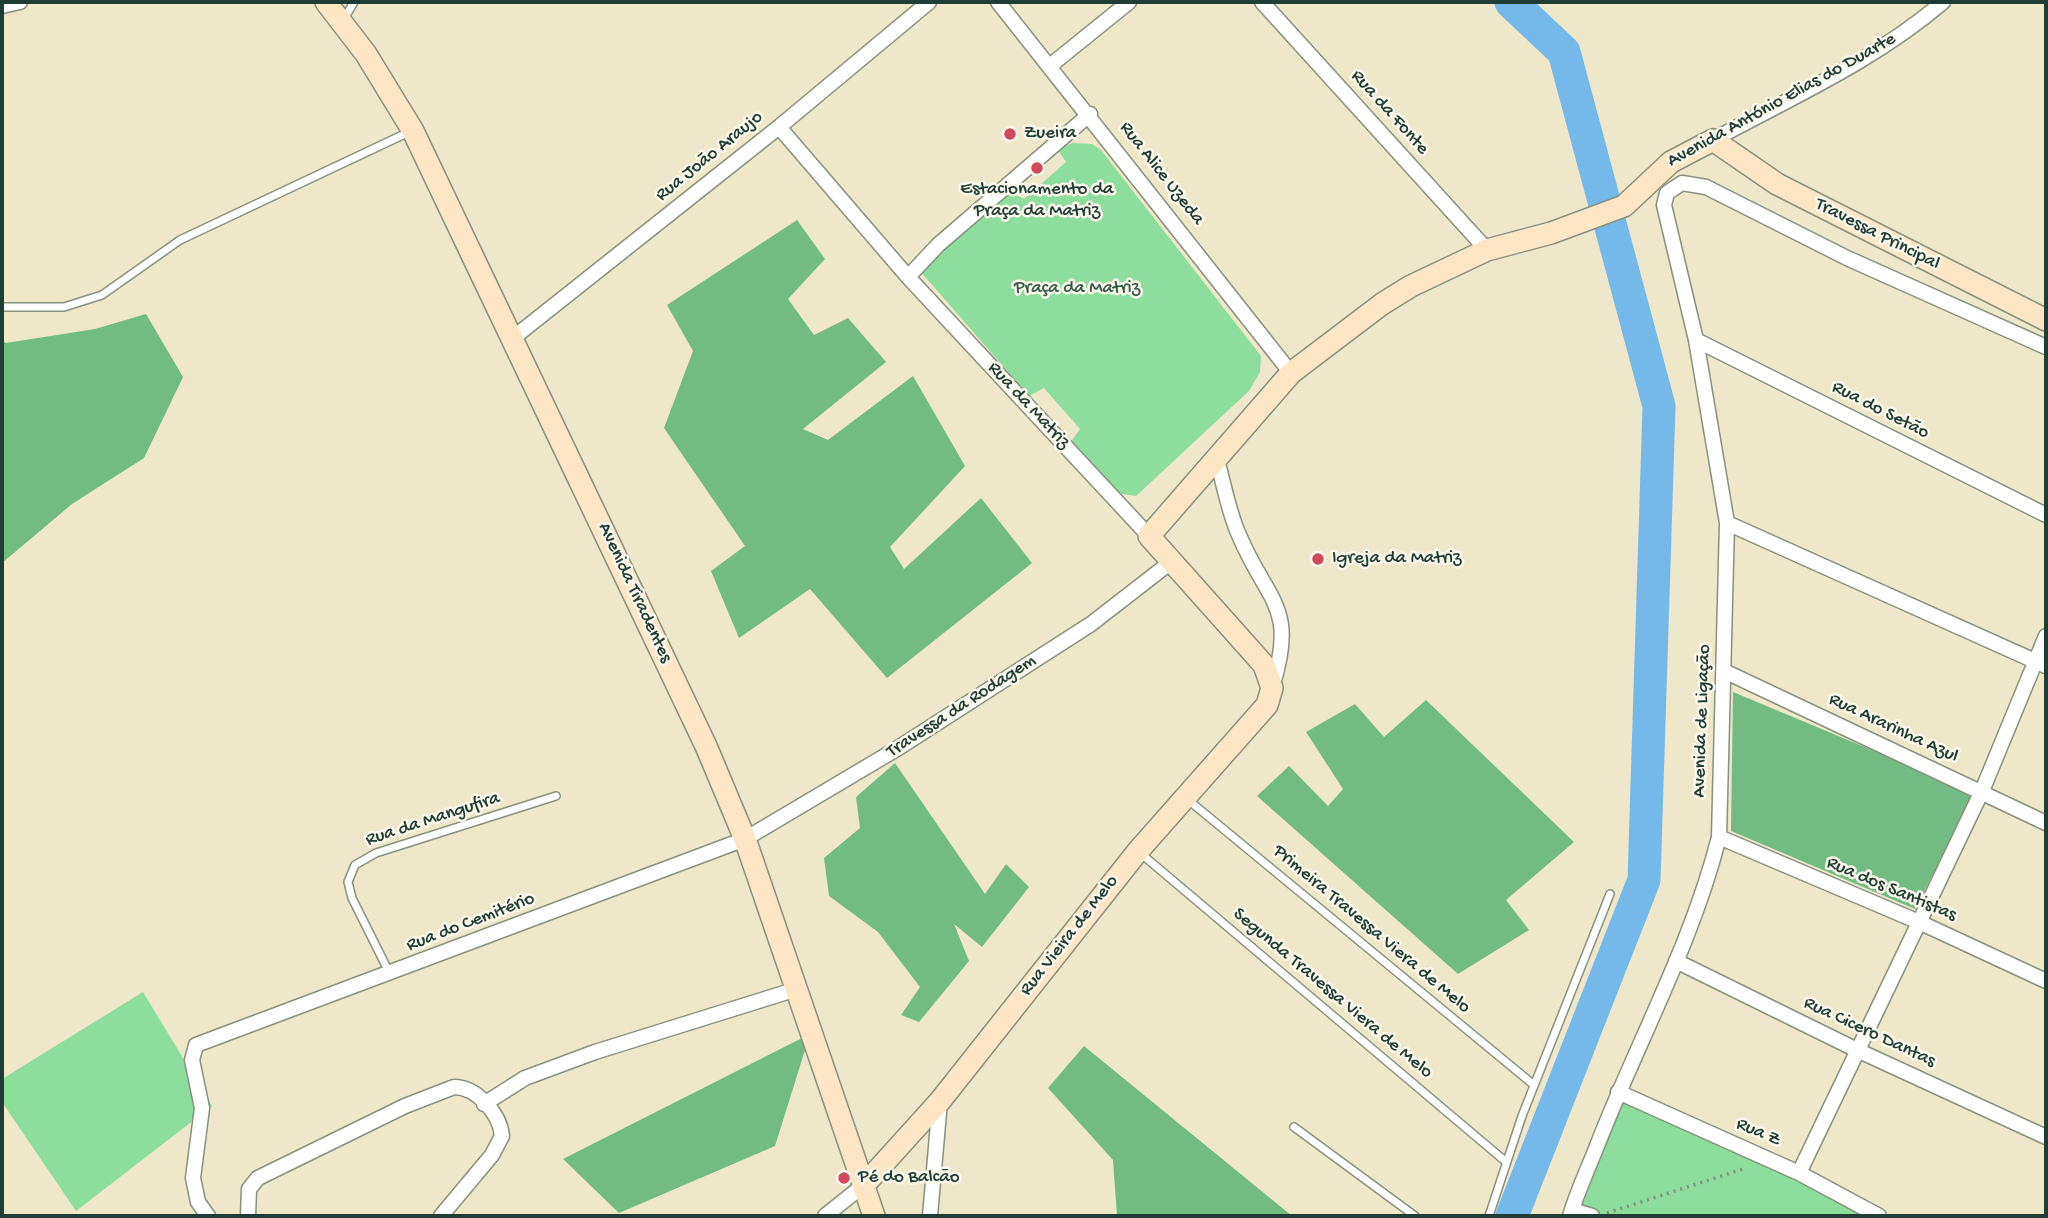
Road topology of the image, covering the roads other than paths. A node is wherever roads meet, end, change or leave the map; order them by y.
1 (20, 2) edge
2 (326, 2) edge
3 (354, 2) edge
4 (929, 2) edge
5 (998, 2) edge
6 (1129, 2) edge
7 (1262, 2) edge
8 (1943, 2) edge
9 (2, 6) edge
10 (342, 22) junction
11 (1051, 65) junction
12 (1090, 114) junction
13 (779, 127) junction
14 (413, 131) junction
15 (1713, 140) junction
16 (1487, 250) junction
17 (908, 277) junction
18 (2, 307) edge
19 (2044, 315) edge
20 (513, 338) junction
21 (1696, 340) junction
22 (2046, 347) edge
23 (1291, 373) junction
24 (1216, 457) junction
25 (2046, 515) edge
26 (1727, 523) junction
27 (1150, 536) junction
28 (1171, 562) junction
29 (2046, 636) edge
30 (2040, 663) edge
31 (1724, 671) junction
32 (1272, 688) junction
33 (1982, 791) junction
34 (556, 796) dead end
35 (1187, 799) junction
36 (2046, 823) edge
37 (1719, 837) junction
38 (745, 839) junction
39 (1138, 851) junction
40 (1610, 894) dead end
41 (1919, 922) junction
42 (1676, 961) junction
43 (390, 974) junction
44 (2046, 981) edge
45 (797, 989) junction
46 (1857, 1050) junction
47 (1534, 1085) junction
48 (1618, 1092) junction
49 (940, 1101) junction
50 (484, 1104) junction
51 (1294, 1127) dead end
52 (2046, 1137) edge
53 (1505, 1161) junction
54 (1799, 1173) junction
55 (865, 1184) junction
56 (1571, 1213) edge
57 (208, 1216) edge
58 (248, 1216) edge
59 (441, 1216) edge
60 (825, 1216) edge
61 (874, 1216) edge
62 (930, 1216) edge
63 (1415, 1216) edge
64 (1489, 1216) edge
65 (1592, 1216) edge
66 (1879, 1216) edge

1 - 9 street
2 - 10 street, Avenida Tiradentes
3 - 10 lane
4 - 13 street, Rua João Araujo
5 - 11 street, Rua Alice Uzeda
6 - 11 street
7 - 16 street, Rua da Fonte
8 - 15 street, Avenida António Elias do Duarte
10 - 14 street, Avenida Tiradentes
11 - 12 street, Rua Alice Uzeda
12 - 17 street
12 - 23 street, Rua Alice Uzeda
13 - 17 street, Rua da Matriz
13 - 20 street, Rua João Araujo
14 - 18 lane
14 - 20 street, Avenida Tiradentes
15 - 16 street, Avenida António Elias do Duarte
15 - 19 street, Travessa Principal
16 - 23 street, Avenida António Elias do Duarte
17 - 27 street, Rua da Matriz
20 - 38 street, Avenida Tiradentes
21 - 22 street, Avenida de Ligação
21 - 25 street, Rua do Setão
21 - 26 street, Avenida de Ligação
23 - 24 street
24 - 27 street
24 - 32 street
26 - 30 street
26 - 31 street, Avenida de Ligação
27 - 28 street, Rua da Matriz
28 - 32 street, Rua da Matriz
28 - 38 street, Travessa da Rodagem
29 - 30 street
30 - 33 street
31 - 33 street, Rua Ararinha Azul
31 - 37 street, Avenida de Ligação
32 - 35 street, Rua Vieira de Melo
33 - 36 street, Rua Ararinha Azul
33 - 41 street
34 - 43 lane, Rua da Mangufira
35 - 39 street, Rua Vieira de Melo
35 - 47 lane, Primeira Travessa Viera de Melo
37 - 41 street, Rua dos Santistas
37 - 42 street, Avenida de Ligação
38 - 43 street, Rua do Cemitério
38 - 45 street, Avenida Tiradentes
39 - 49 street, Rua Vieira de Melo
39 - 53 lane, Segunda Travessa Viera de Melo
40 - 47 lane
41 - 44 street, Rua dos Santistas
41 - 46 street
42 - 46 street, Rua Cicero Dantas
42 - 48 street, Avenida de Ligação
43 - 57 street, Rua do Cemitério
45 - 50 street
45 - 55 street, Avenida Tiradentes
46 - 52 street, Rua Cicero Dantas
46 - 54 street
47 - 53 lane
48 - 54 street, Rua Z
48 - 56 street, Avenida de Ligação
49 - 55 street, Rua Vieira de Melo
49 - 62 street
50 - 58 street
50 - 59 street
51 - 63 lane
53 - 64 lane
54 - 66 street, Rua Z
55 - 60 street
55 - 61 street, Avenida Tiradentes
56 - 65 street

